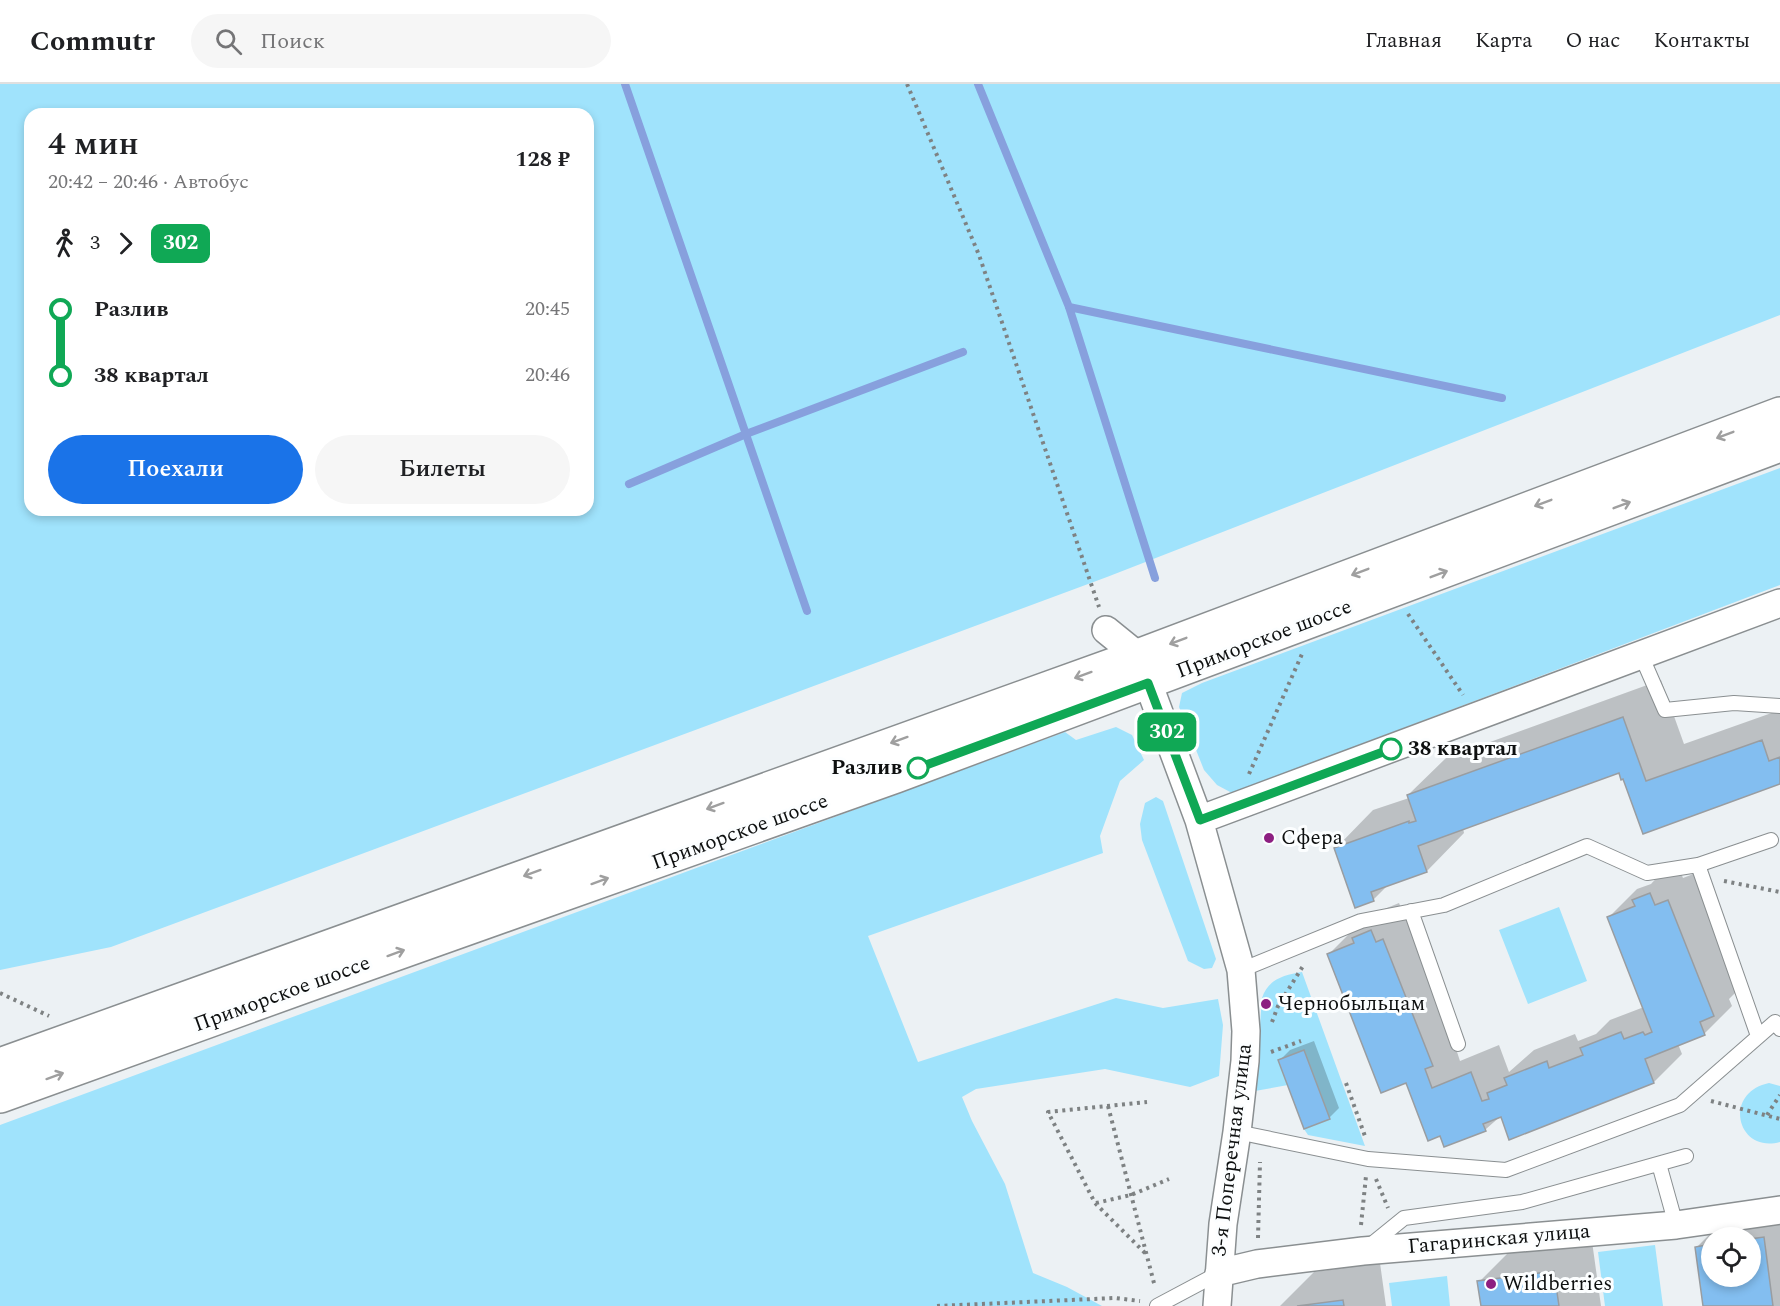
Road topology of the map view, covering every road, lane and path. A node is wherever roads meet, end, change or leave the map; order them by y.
1 (907, 84) edge
2 (1780, 414) edge
3 (1780, 445) edge
4 (1780, 603) edge
5 (1407, 613) dead end
6 (1106, 630) joint
7 (1302, 652) dead end
8 (1641, 655) junction
9 (1143, 669) junction
10 (1451, 676) dead end
11 (1780, 706) edge
12 (1234, 807) junction
13 (1200, 820) junction
14 (1771, 840) dead end
15 (1700, 871) junction
16 (1780, 892) edge
17 (1411, 911) junction
18 (1241, 970) junction
19 (0, 993) edge
20 (49, 1016) dead end
21 (1780, 1029) edge
22 (1758, 1036) junction
23 (1458, 1044) dead end
24 (0, 1065) edge
25 (1346, 1083) dead end
26 (1780, 1095) edge
27 (0, 1096) edge
28 (1691, 1096) junction
29 (1147, 1102) dead end
30 (1108, 1106) junction
31 (1767, 1115) junction
32 (1780, 1119) edge
33 (1237, 1132) junction
34 (1686, 1156) dead end
35 (1368, 1159) junction
36 (1659, 1164) junction
37 (1169, 1179) dead end
38 (1131, 1195) junction
39 (1095, 1203) junction
40 (1780, 1210) edge
41 (1395, 1225) junction
42 (1676, 1225) junction
43 (1361, 1251) junction
44 (1146, 1254) junction
45 (1219, 1273) junction
46 (1158, 1305) edge
47 (938, 1306) edge
48 (1217, 1306) edge

1 - 6 path
2 -> 9 highway, Приморское шоссе
9 -> 3 highway, Приморское шоссе
4 - 8 street
5 - 10 path
6 - 9 street
7 - 12 path
8 - 11 lane
8 - 12 street
9 - 13 street, 3-я Поперечная улица
9 -> 24 highway, Приморское шоссе
27 -> 9 highway, Приморское шоссе
12 - 13 street
13 - 18 street, 3-я Поперечная улица
14 - 15 lane
15 - 16 path
15 - 17 lane
15 - 22 lane
17 - 18 lane
17 - 23 lane
18 - 33 street, 3-я Поперечная улица
19 - 20 path
21 - 22 lane
22 - 28 lane
25 - 35 path
26 - 31 path
28 - 31 path
28 - 35 lane
29 - 30 path
30 - 38 path
30 - 39 path
31 - 32 path
33 - 35 lane
33 - 45 street, 3-я Поперечная улица
34 - 36 lane
35 - 41 path
35 - 43 path
36 - 41 lane
36 - 42 lane
37 - 38 path
38 - 39 path
38 - 44 path
39 - 44 path
40 - 42 street, Гагаринская улица
41 - 43 lane
42 - 43 street, Гагаринская улица
43 - 45 street, Гагаринская улица
44 - 46 path
45 - 46 lane
45 - 48 street, 3-я Поперечная улица
46 - 47 path

